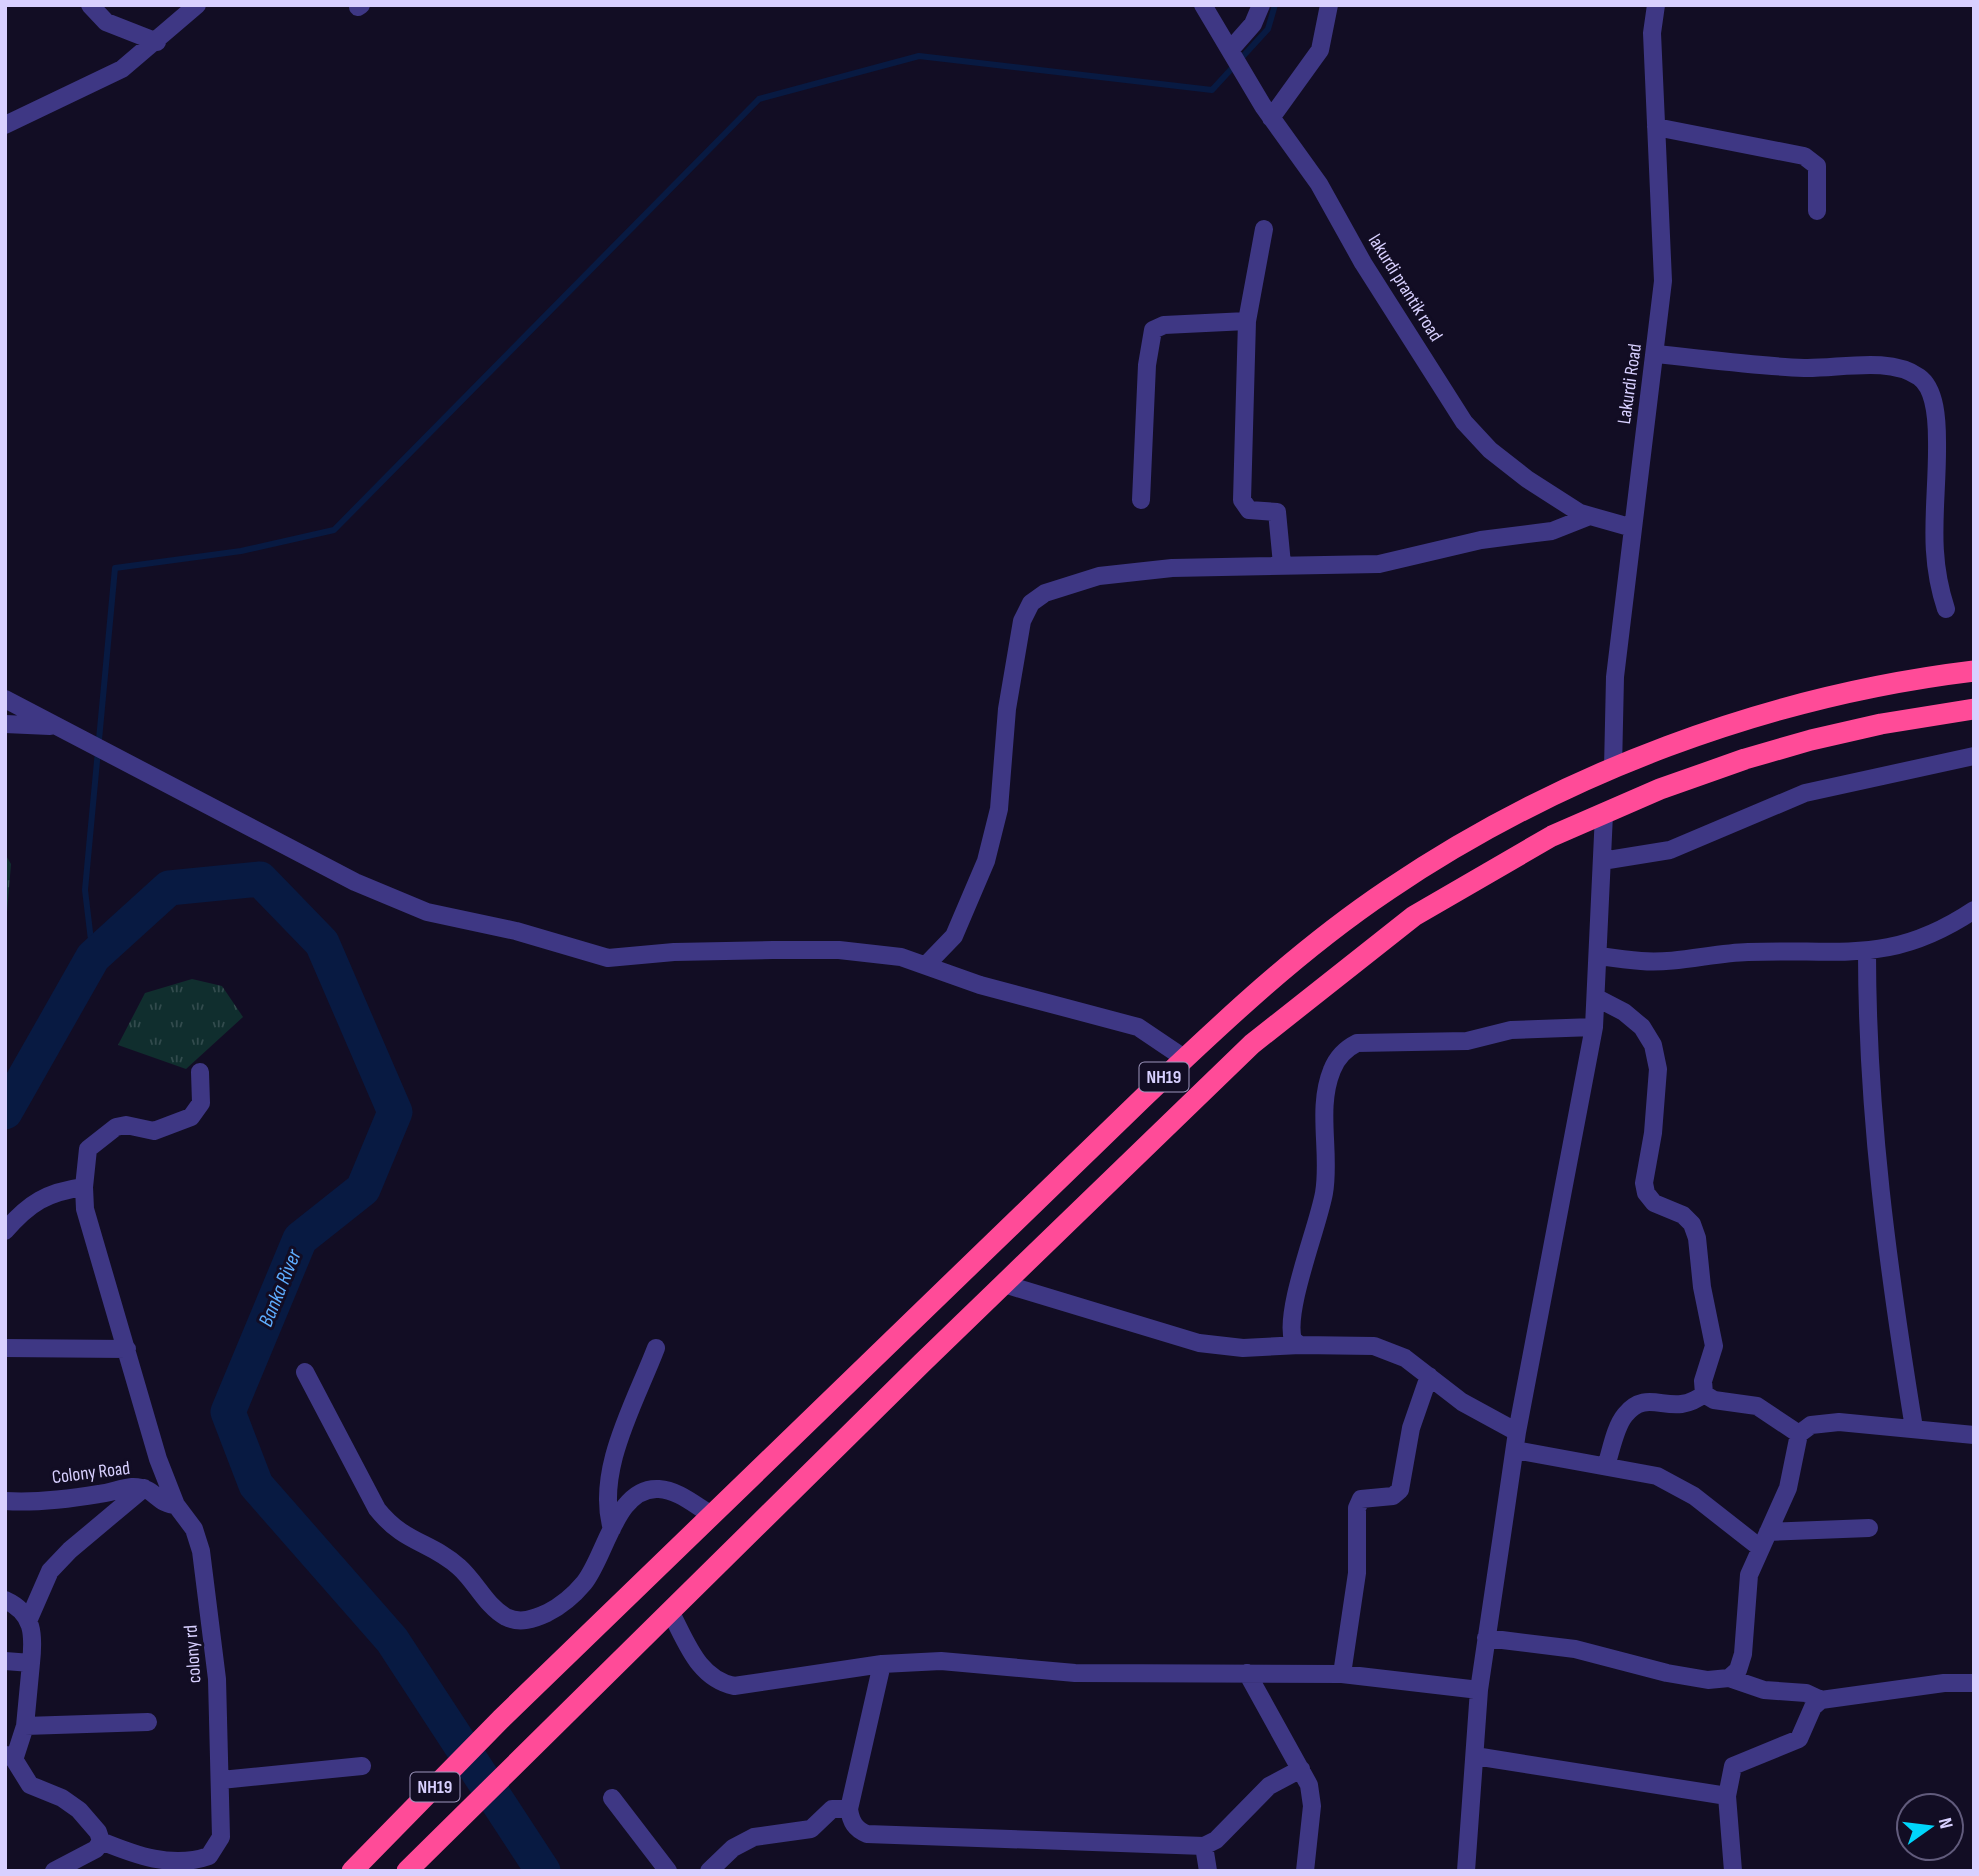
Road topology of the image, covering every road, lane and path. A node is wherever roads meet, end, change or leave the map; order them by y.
1 (90, 5) edge
2 (197, 5) edge
3 (1203, 5) edge
4 (1261, 5) edge
5 (1329, 5) edge
6 (1656, 5) edge
7 (157, 42) junction
8 (1233, 53) junction
9 (1271, 118) junction
10 (5, 125) edge
11 (1656, 127) junction
12 (1817, 211) dead end
13 (1264, 229) dead end
14 (1247, 321) junction
15 (1656, 354) junction
16 (1141, 500) dead end
17 (1590, 516) junction
18 (1633, 528) junction
19 (1282, 564) junction
20 (1946, 610) dead end
21 (1974, 671) edge
22 (5, 699) edge
23 (1974, 709) edge
24 (5, 724) edge
25 (57, 727) junction
26 (1974, 756) edge
27 (1613, 769) junction
28 (1604, 814) junction
29 (1602, 861) junction
30 (1974, 910) edge
31 (1867, 952) junction
32 (1599, 956) junction
33 (927, 964) junction
34 (1597, 998) junction
35 (1594, 1027) junction
36 (1184, 1058) junction
37 (200, 1072) dead end
38 (83, 1187) junction
39 (5, 1231) edge
40 (1004, 1284) junction
41 (1300, 1345) junction
42 (5, 1348) edge
43 (656, 1348) dead end
44 (127, 1349) junction
45 (305, 1372) dead end
46 (1429, 1376) junction
47 (1704, 1394) junction
48 (1914, 1428) junction
49 (1517, 1432) junction
50 (1798, 1434) junction
51 (1974, 1435) edge
52 (1515, 1450) junction
53 (1606, 1466) junction
54 (144, 1488) junction
55 (5, 1501) edge
56 (176, 1505) junction
57 (712, 1515) junction
58 (1869, 1528) dead end
59 (612, 1529) junction
60 (1764, 1540) junction
61 (5, 1600) edge
62 (671, 1613) junction
63 (29, 1619) junction
64 (1486, 1638) junction
65 (5, 1661) edge
66 (31, 1663) junction
67 (882, 1664) junction
68 (1247, 1673) junction
69 (1342, 1674) junction
70 (1729, 1678) junction
71 (1974, 1684) edge
72 (1479, 1690) junction
73 (1821, 1700) junction
74 (148, 1722) dead end
75 (25, 1727) junction
76 (1475, 1756) junction
77 (10, 1757) edge
78 (362, 1766) dead end
79 (1301, 1769) junction
80 (221, 1780) junction
81 (1727, 1796) junction
82 (612, 1798) dead end
83 (849, 1809) junction
84 (101, 1840) junction
85 (1204, 1846) junction
86 (54, 1871) edge
87 (352, 1871) edge
88 (407, 1871) edge
89 (667, 1871) edge
90 (709, 1871) edge
91 (1208, 1871) edge
92 (1305, 1871) edge
93 (1466, 1871) edge
94 (1733, 1871) edge

1 - 7 street
2 - 7 street
3 - 8 street, lakurdi prantik road
4 - 8 street
5 - 9 street
6 - 11 street, Lakurdi Road
7 - 10 street
8 - 9 street, lakurdi prantik road
9 - 17 street, lakurdi prantik road
11 - 12 street
11 - 15 street, Lakurdi Road
13 - 14 street
14 - 16 street
14 - 19 street
15 - 18 street, Lakurdi Road
15 - 20 street
17 - 18 street, lakurdi prantik road
17 - 19 street
18 - 27 street, Lakurdi Road
19 - 33 street
21 - 27 highway, NH19
22 - 25 street
23 - 28 highway, NH19
24 - 25 street
25 - 33 street
26 - 29 street
27 - 36 highway, NH19
28 - 29 street
28 - 40 highway, NH19
29 - 32 street
30 - 31 street
31 - 32 street
31 - 48 street
32 - 34 street
33 - 36 street
34 - 35 street
34 - 47 street
35 - 41 street
35 - 49 street
36 - 57 highway, NH19
37 - 38 street, colony rd
38 - 39 street
38 - 44 street, colony rd
40 - 41 street
40 - 62 highway, NH19
41 - 46 street
42 - 44 street
43 - 59 street
44 - 56 street, colony rd
45 - 59 street
46 - 49 street
46 - 69 street
47 - 50 street
47 - 53 street
48 - 50 street
48 - 51 street
49 - 52 street
50 - 60 street
52 - 53 street
52 - 64 street
53 - 60 street
54 - 55 street, Colony Road
54 - 56 street, Colony Road
54 - 63 street
56 - 80 street, colony rd
57 - 59 street
57 - 87 highway, NH19
58 - 60 street
60 - 70 street
61 - 63 street
62 - 67 street
62 - 88 highway, NH19
63 - 66 street
64 - 70 street
64 - 72 street
65 - 66 street
66 - 75 street
67 - 68 street
67 - 83 street
68 - 69 street
68 - 79 street
69 - 72 street
70 - 73 street
71 - 73 street
72 - 76 street
73 - 81 street
74 - 75 street
75 - 77 street
76 - 81 street
76 - 93 street
77 - 84 street
78 - 80 street
79 - 85 street
79 - 92 street
80 - 84 street, colony rd
81 - 94 street
82 - 89 street
83 - 85 street
83 - 90 street
84 - 86 street
85 - 91 street

